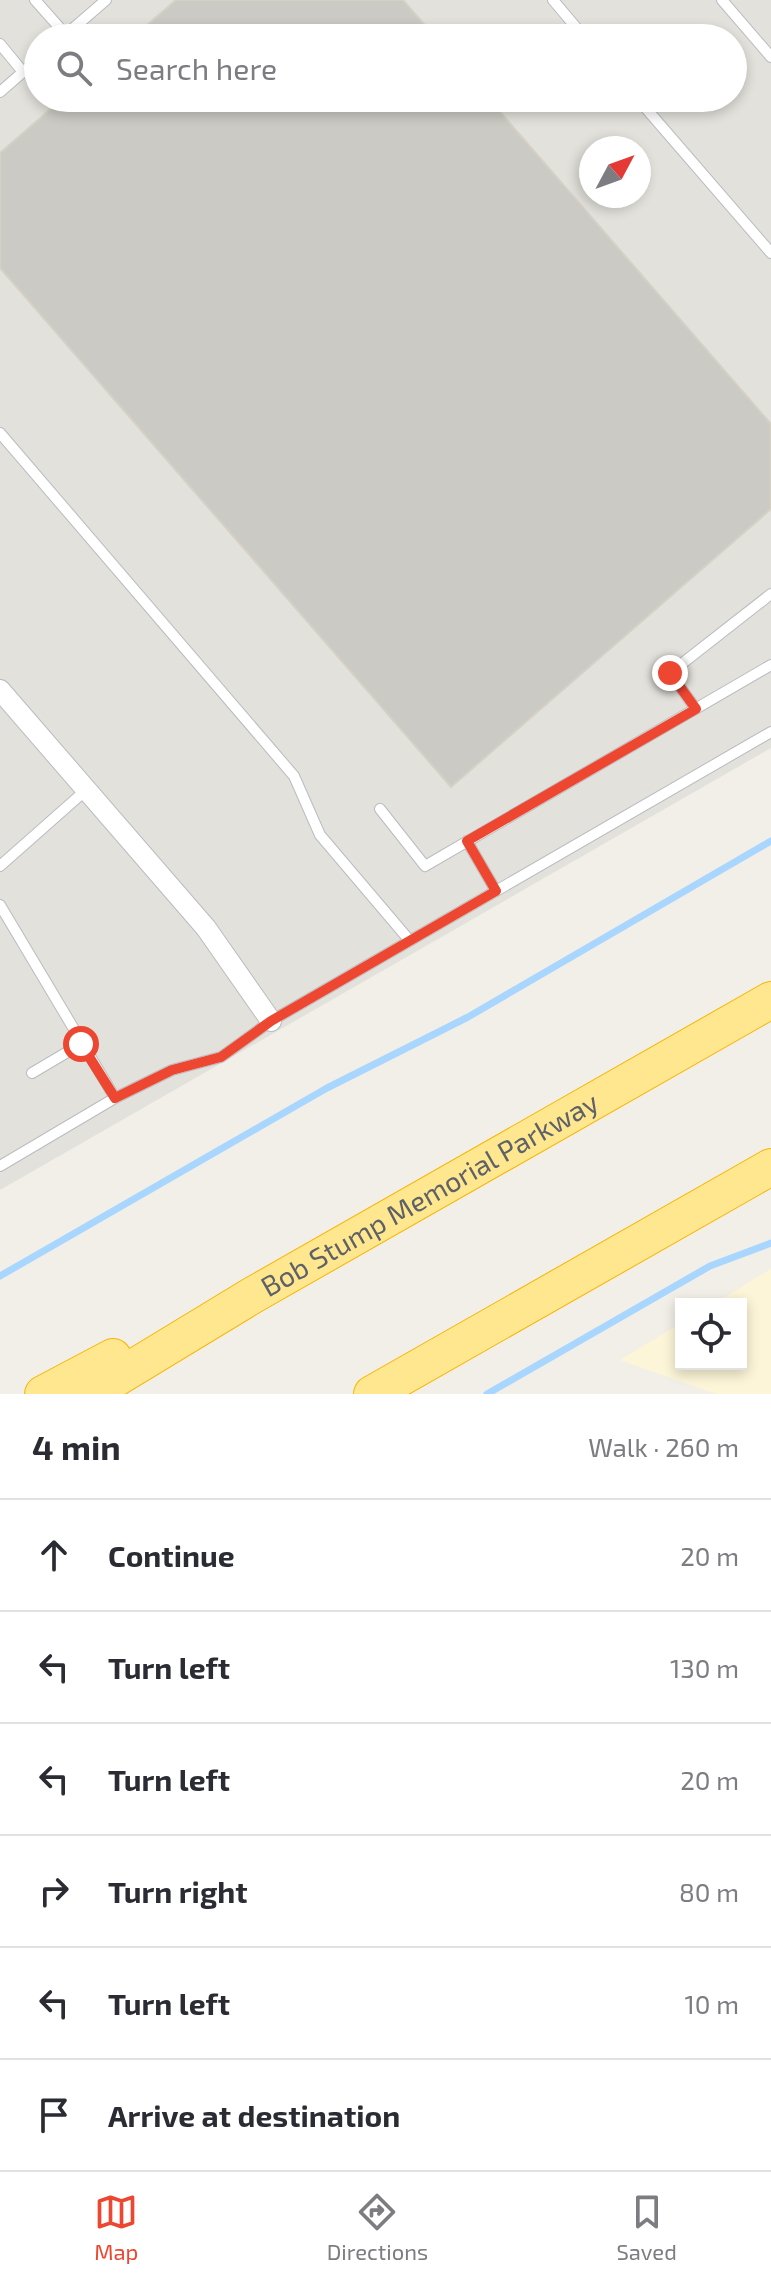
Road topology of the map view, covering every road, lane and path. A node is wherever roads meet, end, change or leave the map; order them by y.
1 (35, 0) edge
2 (106, 0) edge
3 (553, 0) edge
4 (722, 0) edge
5 (54, 24) edge
6 (79, 24) edge
7 (573, 24) edge
8 (743, 24) edge
9 (747, 29) edge
10 (0, 44) edge
11 (771, 57) edge
12 (23, 72) joint
13 (0, 92) edge
14 (649, 112) edge
15 (771, 253) edge
16 (0, 433) edge
17 (771, 594) edge
18 (771, 665) edge
19 (0, 690) edge
20 (696, 709) junction
21 (771, 732) edge
22 (86, 790) junction
23 (380, 809) dead end
24 (467, 841) junction
25 (0, 866) edge
26 (496, 891) junction
27 (0, 905) edge
28 (410, 941) junction
29 (771, 1000) edge
30 (271, 1021) junction
31 (81, 1044) junction
32 (32, 1073) dead end
33 (115, 1098) junction
34 (0, 1166) edge
35 (771, 1167) edge
36 (253, 1295) junction
37 (43, 1394) edge
38 (90, 1394) edge
39 (372, 1394) edge

1 - 5 lane
2 - 6 lane
3 - 7 lane
4 - 8 lane
9 - 11 lane
10 - 12 lane
12 - 13 lane
14 - 15 lane
16 - 28 lane
17 - 20 lane
18 - 20 lane
19 - 22 street
20 - 24 lane
21 - 26 lane
22 - 25 lane
22 - 30 street
23 - 24 lane
24 - 26 lane
26 - 28 lane
27 - 31 lane
28 - 30 lane
29 - 36 highway, Bob Stump Memorial Parkway
30 - 33 lane
31 - 32 lane
31 - 33 lane
33 - 34 lane
35 - 39 highway
36 - 37 highway
36 - 38 highway, Bob Stump Memorial Parkway

